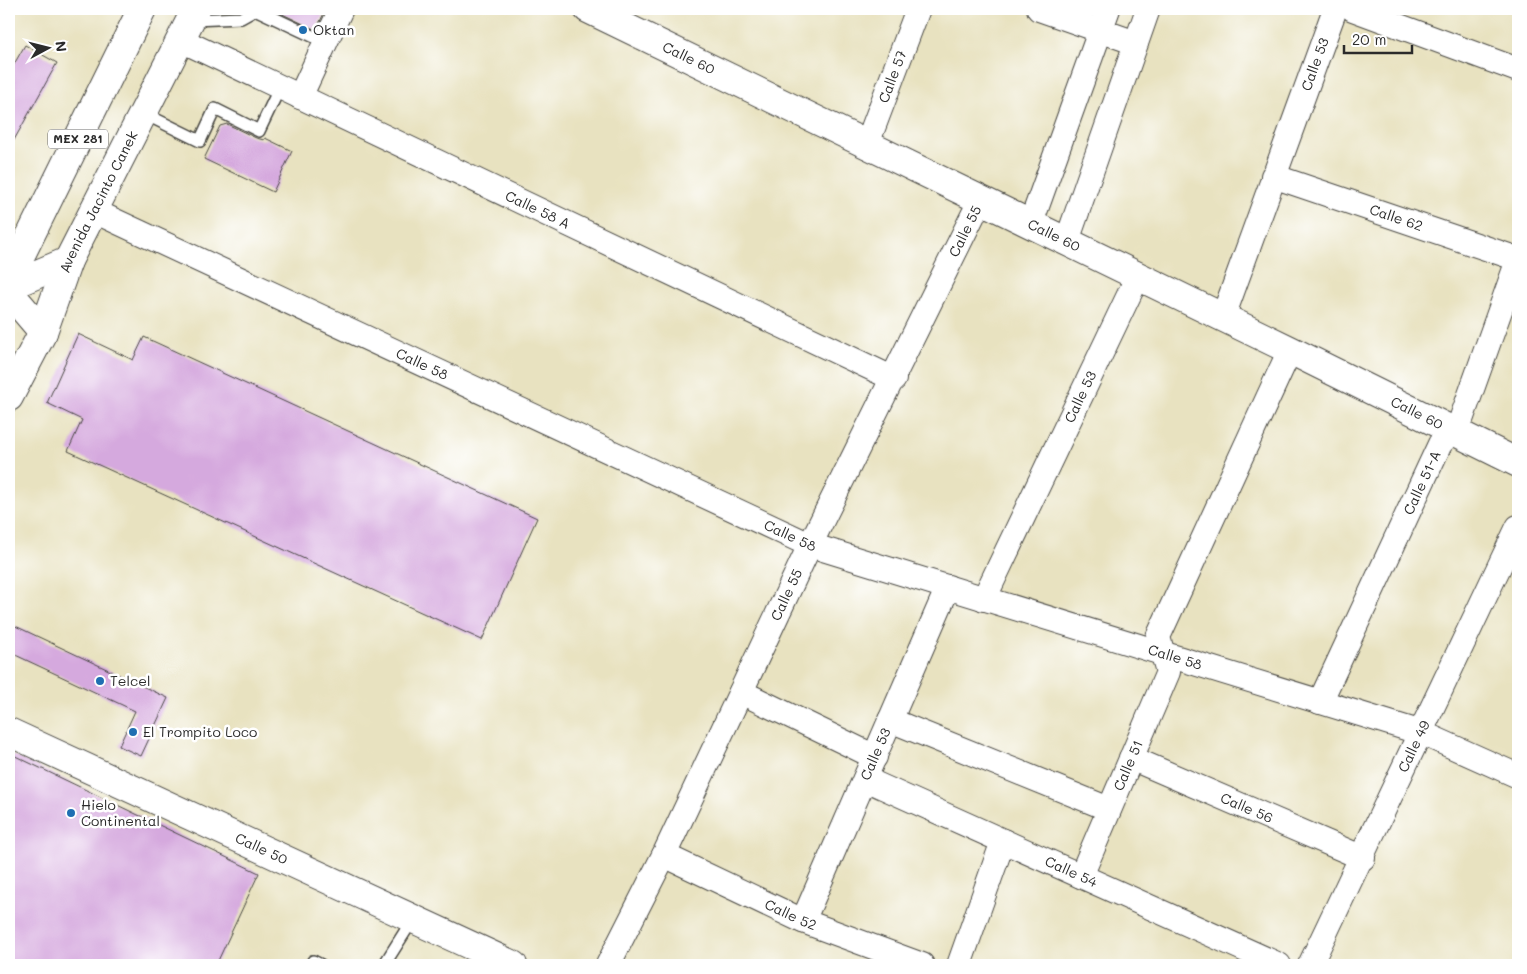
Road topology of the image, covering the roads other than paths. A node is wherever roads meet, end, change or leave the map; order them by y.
1 (142, 9) edge
2 (257, 9) edge
3 (341, 9) edge
4 (588, 9) edge
5 (918, 9) edge
6 (1039, 9) edge
7 (1108, 9) edge
8 (1148, 9) edge
9 (1334, 9) edge
10 (1353, 9) edge
11 (189, 23) edge
12 (1100, 31) junction
13 (326, 42) junction
14 (1136, 43) junction
15 (1518, 70) edge
16 (290, 92) junction
17 (142, 112) junction
18 (867, 144) junction
19 (1273, 176) junction
20 (981, 199) junction
21 (94, 211) junction
22 (1031, 223) junction
23 (1067, 241) junction
24 (1518, 260) edge
25 (68, 261) junction
26 (1138, 276) junction
27 (9, 279) edge
28 (9, 286) edge
29 (9, 292) edge
30 (1223, 317) junction
31 (43, 332) junction
32 (1290, 350) junction
33 (894, 379) junction
34 (9, 397) edge
35 (1451, 431) junction
36 (1518, 463) edge
37 (1518, 528) edge
38 (810, 545) junction
39 (948, 588) junction
40 (984, 599) junction
41 (1163, 654) junction
42 (741, 692) junction
43 (1320, 702) junction
44 (890, 720) junction
45 (9, 732) edge
46 (1422, 733) junction
47 (874, 757) junction
48 (1131, 758) junction
49 (1518, 776) edge
50 (865, 778) junction
51 (1109, 810) junction
52 (1003, 841) junction
53 (664, 854) junction
54 (1362, 858) junction
55 (1081, 876) junction
56 (413, 919) junction
57 (803, 921) junction
58 (1318, 963) edge
59 (384, 965) edge
60 (513, 965) edge
61 (608, 965) edge
62 (922, 965) edge
63 (959, 965) edge
64 (1279, 965) edge

1 - 27 street, MEX 281
2 - 11 lane
2 - 13 lane
3 - 13 street
4 - 18 street, Calle 60
5 - 18 street, Calle 57
6 - 12 street
7 - 12 street
8 - 14 street
9 - 19 street, Calle 53
10 - 15 street
11 - 16 street, Calle 58 A
11 - 17 street, Avenida Jacinto Canek / MEX 281
12 - 14 street
12 - 22 street
13 - 16 street
14 - 23 street
16 - 17 lane
16 - 33 street, Calle 58 A
17 - 21 street, Avenida Jacinto Canek / MEX 281
18 - 20 street, Calle 60
19 - 24 street, Calle 62
19 - 30 street, Calle 53
20 - 22 street, Calle 60
20 - 33 street, Calle 55
21 - 25 street, Avenida Jacinto Canek / MEX 281
21 - 38 street, Calle 58
22 - 23 street, Calle 60
23 - 26 street, Calle 60
24 - 35 street, Calle 51-A
25 - 28 street
25 - 31 street, Avenida Jacinto Canek / MEX 281
26 - 30 street, Calle 60
26 - 40 street, Calle 53
29 - 31 street
30 - 32 street, Calle 60
31 - 34 street, Avenida Jacinto Canek / MEX 281
32 - 35 street, Calle 60
32 - 41 street
33 - 38 street, Calle 55
35 - 36 street, Calle 60
35 - 43 street, Calle 51-A
37 - 46 street, Calle 49
38 - 39 street, Calle 58
38 - 42 street, Calle 55
39 - 40 street, Calle 58
39 - 44 street, Calle 53
40 - 41 street, Calle 58
41 - 43 street, Calle 58
41 - 48 street, Calle 51
42 - 47 street
42 - 53 street, Calle 55
43 - 46 street, Calle 58
44 - 47 street, Calle 53
44 - 51 street
45 - 56 street, Calle 50
46 - 49 street, Calle 58
46 - 54 street, Calle 49
47 - 50 street, Calle 53
48 - 51 street, Calle 51
48 - 54 street, Calle 56
50 - 52 street, Calle 54
50 - 57 street, Calle 53
51 - 55 street, Calle 51
52 - 55 street, Calle 54
52 - 63 street
53 - 57 street, Calle 52
53 - 61 street, Calle 55
54 - 58 street, Calle 49
55 - 64 street, Calle 54
56 - 59 lane
56 - 60 street, Calle 50
57 - 62 street, Calle 52

